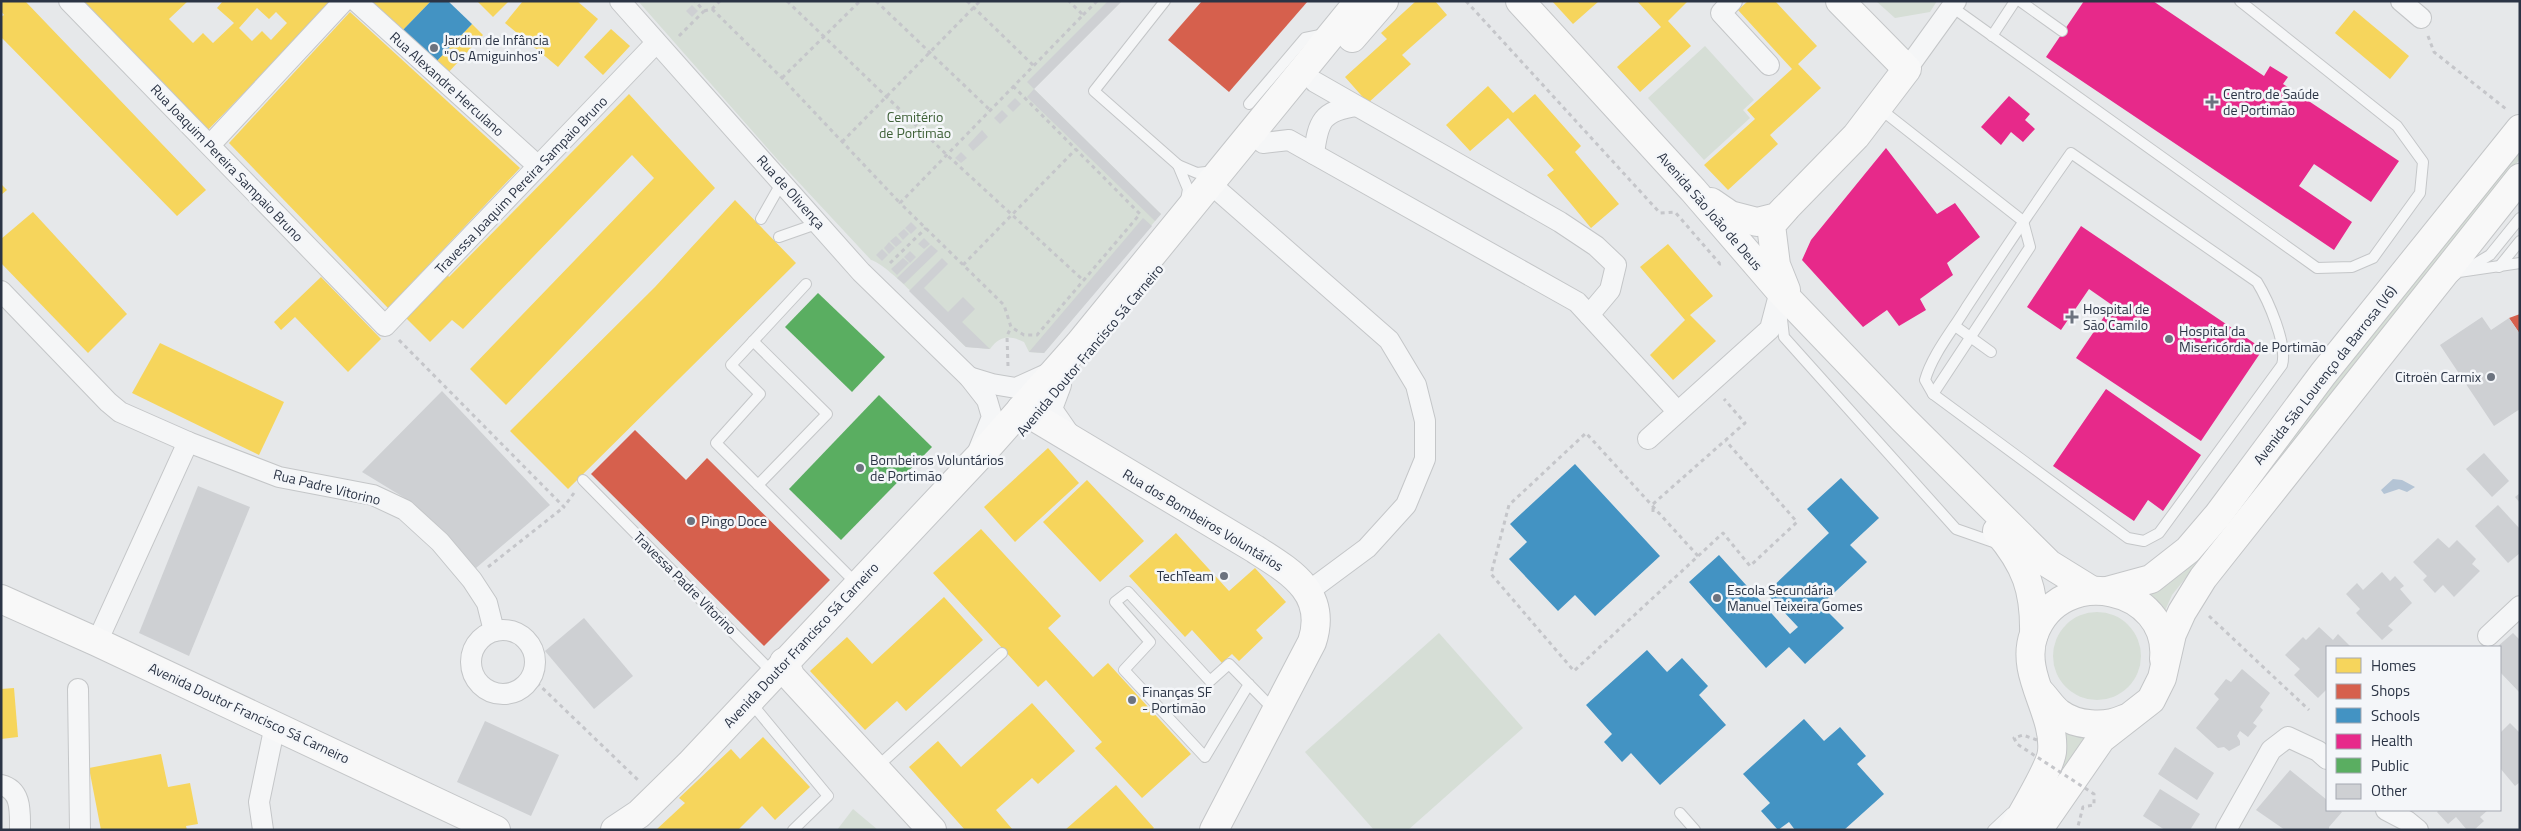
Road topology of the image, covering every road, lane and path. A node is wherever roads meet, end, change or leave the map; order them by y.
1 (69, 1) edge
2 (344, 1) edge
3 (356, 1) edge
4 (610, 1) edge
5 (620, 1) edge
6 (696, 1) edge
7 (720, 1) edge
8 (787, 1) edge
9 (860, 1) edge
10 (876, 1) edge
11 (967, 1) edge
12 (980, 1) edge
13 (1069, 1) edge
14 (1097, 1) edge
15 (1165, 1) edge
16 (1359, 1) edge
17 (1384, 1) edge
18 (1466, 1) edge
19 (1732, 1) edge
20 (1840, 1) edge
21 (2015, 1) edge
22 (2020, 1) edge
23 (2240, 1) edge
24 (2401, 1) edge
25 (1521, 2) edge
26 (1954, 4) edge
27 (974, 8) junction
28 (712, 9) junction
29 (704, 11) junction
30 (1083, 15) junction
31 (2421, 18) joint
32 (638, 23) junction
33 (2062, 31) dead end
34 (1334, 33) junction
35 (679, 36) dead end
36 (1992, 36) junction
37 (824, 37) junction
38 (656, 44) junction
39 (930, 53) junction
40 (1769, 65) dead end
41 (1034, 66) junction
42 (1907, 69) junction
43 (782, 78) junction
44 (1315, 82) junction
45 (1013, 86) junction
46 (886, 96) junction
47 (1249, 104) dead end
48 (1356, 106) junction
49 (1878, 107) junction
50 (990, 110) junction
51 (2515, 121) edge
52 (842, 142) junction
53 (1263, 143) junction
54 (210, 145) junction
55 (1076, 149) junction
56 (1314, 154) junction
57 (947, 155) junction
58 (1178, 165) junction
59 (538, 166) junction
60 (2520, 178) edge
61 (782, 182) junction
62 (1220, 182) junction
63 (1693, 190) junction
64 (900, 203) junction
65 (1184, 213) junction
66 (1012, 215) junction
67 (1778, 217) junction
68 (761, 218) dead end
69 (2520, 218) edge
70 (2023, 221) junction
71 (819, 223) junction
72 (1724, 226) junction
73 (926, 228) junction
74 (779, 238) dead end
75 (2520, 241) edge
76 (1730, 262) dead end
77 (890, 263) dead end
78 (2520, 263) edge
79 (963, 265) junction
80 (2499, 267) junction
81 (2459, 272) junction
82 (1084, 282) junction
83 (806, 284) dead end
84 (1, 291) edge
85 (2429, 292) junction
86 (1786, 298) junction
87 (1589, 315) junction
88 (385, 326) junction
89 (1955, 326) junction
90 (1012, 327) junction
91 (1007, 336) dead end
92 (1971, 336) junction
93 (753, 341) junction
94 (1991, 352) dead end
95 (968, 377) junction
96 (1059, 377) junction
97 (1710, 383) junction
98 (1933, 394) junction
99 (1678, 412) junction
100 (1028, 413) junction
101 (1903, 419) junction
102 (1648, 439) dead end
103 (1726, 441) junction
104 (188, 442) junction
105 (1077, 444) junction
106 (972, 463) junction
107 (583, 480) joint
108 (758, 485) junction
109 (1653, 504) junction
110 (564, 507) junction
111 (1652, 512) dead end
112 (2012, 549) junction
113 (1698, 556) junction
114 (472, 580) junction
115 (858, 584) junction
116 (2099, 590) junction
117 (1309, 591) junction
118 (1, 599) edge
119 (2520, 606) edge
120 (2203, 611) dead end
121 (494, 631) junction
122 (2034, 634) junction
123 (2488, 636) dead end
124 (97, 642) junction
125 (1002, 653) dead end
126 (783, 671) junction
127 (531, 677) junction
128 (2162, 678) junction
129 (1249, 684) junction
130 (2036, 687) junction
131 (78, 689) dead end
132 (2142, 709) junction
133 (757, 710) junction
134 (2309, 710) dead end
135 (1276, 711) junction
136 (275, 725) junction
137 (2035, 732) dead end
138 (2036, 740) junction
139 (2033, 757) dead end
140 (2326, 759) edge
141 (690, 764) junction
142 (876, 769) junction
143 (1, 785) edge
144 (2033, 794) junction
145 (656, 797) junction
146 (2388, 811) edge
147 (1680, 814) dead end
148 (20, 830) edge
149 (80, 830) edge
150 (263, 830) edge
151 (496, 830) edge
152 (615, 830) edge
153 (793, 830) edge
154 (932, 830) edge
155 (1214, 830) edge
156 (1695, 830) edge
157 (1993, 830) edge
158 (2013, 830) edge
159 (2038, 830) edge
160 (2077, 830) edge
161 (2226, 830) edge
162 (2418, 830) edge

1 - 54 street, Rua Joaquim Pereira Sampaio Bruno
2 - 54 street
3 - 59 street, Rua Alexandre Herculano
4 - 32 street
5 - 32 street, Rua de Olivença
6 - 29 path
7 - 28 path
8 - 37 path
9 - 37 path
10 - 39 path
11 - 27 path
12 - 27 path
13 - 30 path
14 - 30 path
15 - 58 lane
16 - 34 street, Avenida Doutor Francisco Sá Carneiro
17 - 44 street, Avenida Doutor Francisco Sá Carneiro
18 - 76 path
19 - 40 street
20 - 42 street
21 - 36 lane
22 - 33 lane
23 - 36 lane
24 - 31 street
25 - 63 street, Avenida São João de Deus
26 - 36 lane
26 - 42 street
27 - 39 path
27 - 41 path
28 - 29 path
28 - 43 path
29 - 35 path
30 - 41 path
31 - 51 path
32 - 38 street, Rua de Olivença
34 - 47 lane
34 - 62 street, Avenida Doutor Francisco Sá Carneiro
37 - 43 path
37 - 46 path
38 - 59 street, Travessa Joaquim Pereira Sampaio Bruno
38 - 61 street, Rua de Olivença
39 - 46 path
39 - 50 path
41 - 45 path
42 - 49 street
43 - 52 path
44 - 48 street
44 - 53 street, Avenida Doutor Francisco Sá Carneiro
45 - 50 path
45 - 55 path
46 - 52 path
46 - 57 path
48 - 56 street
48 - 87 street
49 - 67 street
49 - 70 lane
50 - 57 path
51 - 116 street, Avenida São Lourenço da Barrosa (V6)
52 - 64 path
53 - 56 street
53 - 62 street, Avenida Doutor Francisco Sá Carneiro
54 - 88 street, Rua Joaquim Pereira Sampaio Bruno
55 - 66 path
55 - 82 path
56 - 87 street
57 - 64 path
57 - 66 path
58 - 62 lane
58 - 65 lane
59 - 88 street, Travessa Joaquim Pereira Sampaio Bruno
60 - 85 street, Avenida São Lourenço da Barrosa (V6)
61 - 68 lane
61 - 71 street, Rua de Olivença
62 - 65 street, Avenida Doutor Francisco Sá Carneiro
62 - 96 street, Avenida Doutor Francisco Sá Carneiro
62 - 117 street
63 - 67 street
63 - 72 street, Avenida São João de Deus
64 - 73 path
65 - 96 street, Avenida Doutor Francisco Sá Carneiro
66 - 79 path
66 - 82 path
67 - 72 street
67 - 86 street
69 - 81 lane
70 - 89 lane
70 - 92 lane
70 - 98 lane
71 - 74 lane
71 - 95 street, Rua de Olivença
72 - 86 street, Avenida São João de Deus
73 - 77 path
73 - 79 path
75 - 80 lane
78 - 80 lane
79 - 90 path
80 - 81 lane
81 - 85 lane
82 - 90 path
83 - 93 lane
84 - 104 street, Rua Padre Vitorino
85 - 128 street, Avenida São Lourenço da Barrosa (V6)
86 - 97 street
86 - 101 street, Avenida São João de Deus
86 - 112 lane
87 - 99 street
88 - 110 path
89 - 92 lane
89 - 98 lane
90 - 91 path
92 - 94 lane
92 - 98 lane
93 - 108 lane
93 - 108 lane
95 - 96 street
95 - 100 street
95 - 106 street
96 - 100 street, Avenida Doutor Francisco Sá Carneiro
96 - 105 street
97 - 99 street
97 - 103 path
99 - 102 street
100 - 105 street, Rua dos Bombeiros Voluntários
100 - 106 street, Avenida Doutor Francisco Sá Carneiro
100 - 126 street, Avenida Doutor Francisco Sá Carneiro
101 - 112 street
101 - 116 street
103 - 109 path
103 - 113 path
104 - 114 street, Rua Padre Vitorino
104 - 124 street
105 - 117 street, Rua dos Bombeiros Voluntários
106 - 115 street, Avenida Doutor Francisco Sá Carneiro
107 - 110 path
107 - 126 lane, Travessa Padre Vitorino
108 - 115 lane
109 - 111 path
109 - 113 path
109 - 113 path
110 - 114 path
112 - 122 street
114 - 121 street, Rua Padre Vitorino
115 - 126 street, Avenida Doutor Francisco Sá Carneiro
116 - 122 street, Avenida São Lourenço da Barrosa (V6)
116 - 128 street, Avenida São Lourenço da Barrosa (V6)
117 - 135 street
118 - 124 street, Avenida Doutor Francisco Sá Carneiro
119 - 123 street
120 - 134 path
121 - 127 street
121 - 127 street
122 - 130 street, Avenida São Lourenço da Barrosa (V6)
124 - 136 street, Avenida Doutor Francisco Sá Carneiro
125 - 142 lane
126 - 133 street, Avenida Doutor Francisco Sá Carneiro
126 - 141 street, Avenida Doutor Francisco Sá Carneiro
126 - 142 street
127 - 145 path
128 - 132 street, Avenida São Lourenço da Barrosa (V6)
129 - 129 lane
129 - 135 lane
130 - 132 street, Avenida São Lourenço da Barrosa (V6)
130 - 144 street, Avenida São Lourenço da Barrosa (V6)
131 - 149 street
132 - 159 street, Avenida São Lourenço da Barrosa (V6)
133 - 141 street, Avenida Doutor Francisco Sá Carneiro
133 - 153 lane
135 - 155 street
136 - 150 street
136 - 151 street, Avenida Doutor Francisco Sá Carneiro
137 - 138 path
138 - 139 path
138 - 160 path, bridge
140 - 161 street
141 - 145 street, Avenida Doutor Francisco Sá Carneiro
142 - 154 street
143 - 148 street
144 - 157 lane
144 - 158 street, Avenida São Lourenço da Barrosa (V6)
145 - 152 street, Avenida Doutor Francisco Sá Carneiro
146 - 162 street
147 - 156 lane

